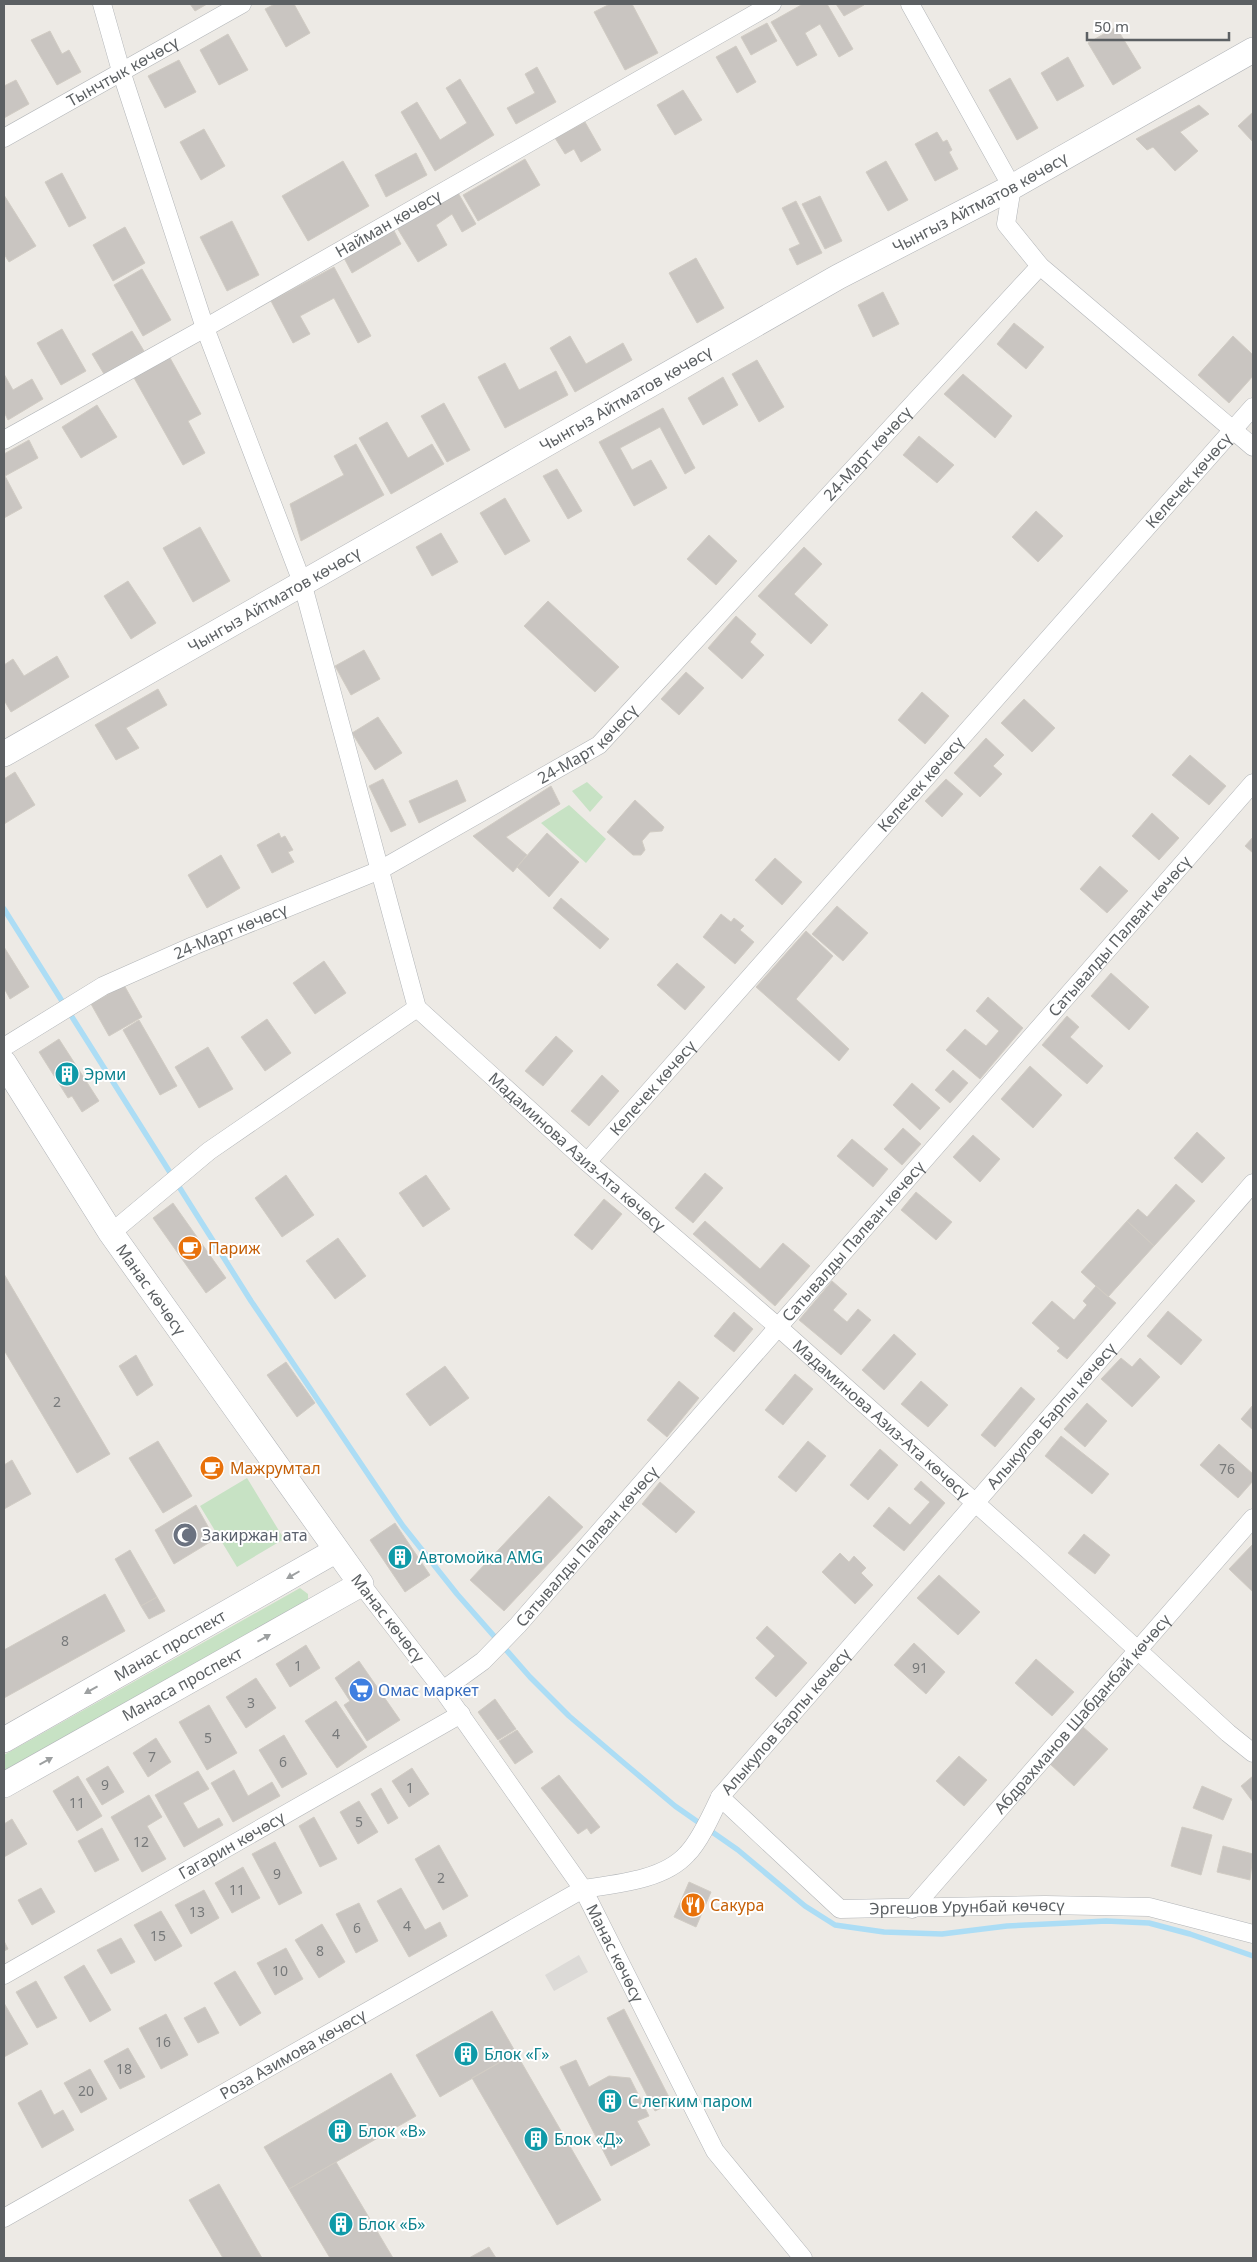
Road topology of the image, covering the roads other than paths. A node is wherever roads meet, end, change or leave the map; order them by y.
1 (102, 4) edge
2 (242, 4) edge
3 (772, 4) edge
4 (910, 4) edge
5 (1253, 50) edge
6 (121, 71) junction
7 (4, 138) edge
8 (1012, 187) junction
9 (1040, 266) junction
10 (205, 328) junction
11 (1253, 407) edge
12 (1233, 430) junction
13 (4, 440) edge
14 (1253, 447) edge
15 (302, 582) junction
16 (4, 754) edge
17 (1253, 783) edge
18 (380, 870) junction
19 (417, 1008) junction
20 (4, 1047) edge
21 (4, 1063) edge
22 (587, 1162) junction
23 (1253, 1183) edge
24 (111, 1233) junction
25 (777, 1326) junction
26 (977, 1504) junction
27 (1253, 1518) edge
28 (335, 1550) junction
29 (361, 1584) junction
30 (1138, 1648) junction
31 (443, 1690) junction
32 (461, 1714) junction
33 (4, 1740) edge
34 (1253, 1753) edge
35 (4, 1785) edge
36 (717, 1804) junction
37 (583, 1889) junction
38 (912, 1909) junction
39 (1253, 1934) edge
40 (4, 1975) edge
41 (4, 2218) edge
42 (802, 2258) edge

1 - 6 street
2 - 6 street, Тынчтык көчөсү
3 - 10 street, Найман көчөсү
4 - 8 street
5 - 8 main road, Чынгыз Айтматов көчөсү
6 - 7 street, Тынчтык көчөсү
6 - 10 street
8 - 9 street
8 - 15 main road, Чынгыз Айтматов көчөсү
9 - 12 street
9 - 18 street, 24-Март көчөсү
10 - 13 street, Найман көчөсү
10 - 15 street
11 - 12 street, Келечек көчөсү
12 - 14 street
12 - 22 street, Келечек көчөсү
15 - 16 main road, Чынгыз Айтматов көчөсү
15 - 18 street
17 - 25 street, Сатывалды Палван көчөсү
18 - 19 street
18 - 20 street, 24-Март көчөсү
19 - 22 street, Мадаминова Азиз-Ата көчөсү
19 - 24 street
21 - 24 main road, Манас көчөсү
22 - 25 street, Мадаминова Азиз-Ата көчөсү
23 - 26 street, Алыкулов Барпы көчөсү
24 - 28 main road, Манас көчөсү
25 - 26 street, Мадаминова Азиз-Ата көчөсү
25 - 31 street, Сатывалды Палван көчөсү
26 - 30 street, Мадаминова Азиз-Ата көчөсү
26 - 36 street, Алыкулов Барпы көчөсү
27 - 30 street, Абдрахманов Шабданбай көчөсү
28 - 29 main road, Манас көчөсү
28 -> 33 main road, Манас проспект
29 - 31 street, Манас көчөсү
35 -> 29 main road, Манаса проспект
30 - 34 street, Мадаминова Азиз-Ата көчөсү
30 - 38 street, Абдрахманов Шабданбай көчөсү
31 - 32 street, Манас көчөсү
32 - 37 street, Манас көчөсү
32 - 40 street, Гагарин көчөсү
36 - 37 street, Алыкулов Барпы көчөсү
36 - 38 street, Эргешов Урунбай көчөсү
37 - 41 street, Роза Азимова көчөсү
37 - 42 street, Манас көчөсү
38 - 39 street, Эргешов Урунбай көчөсү

